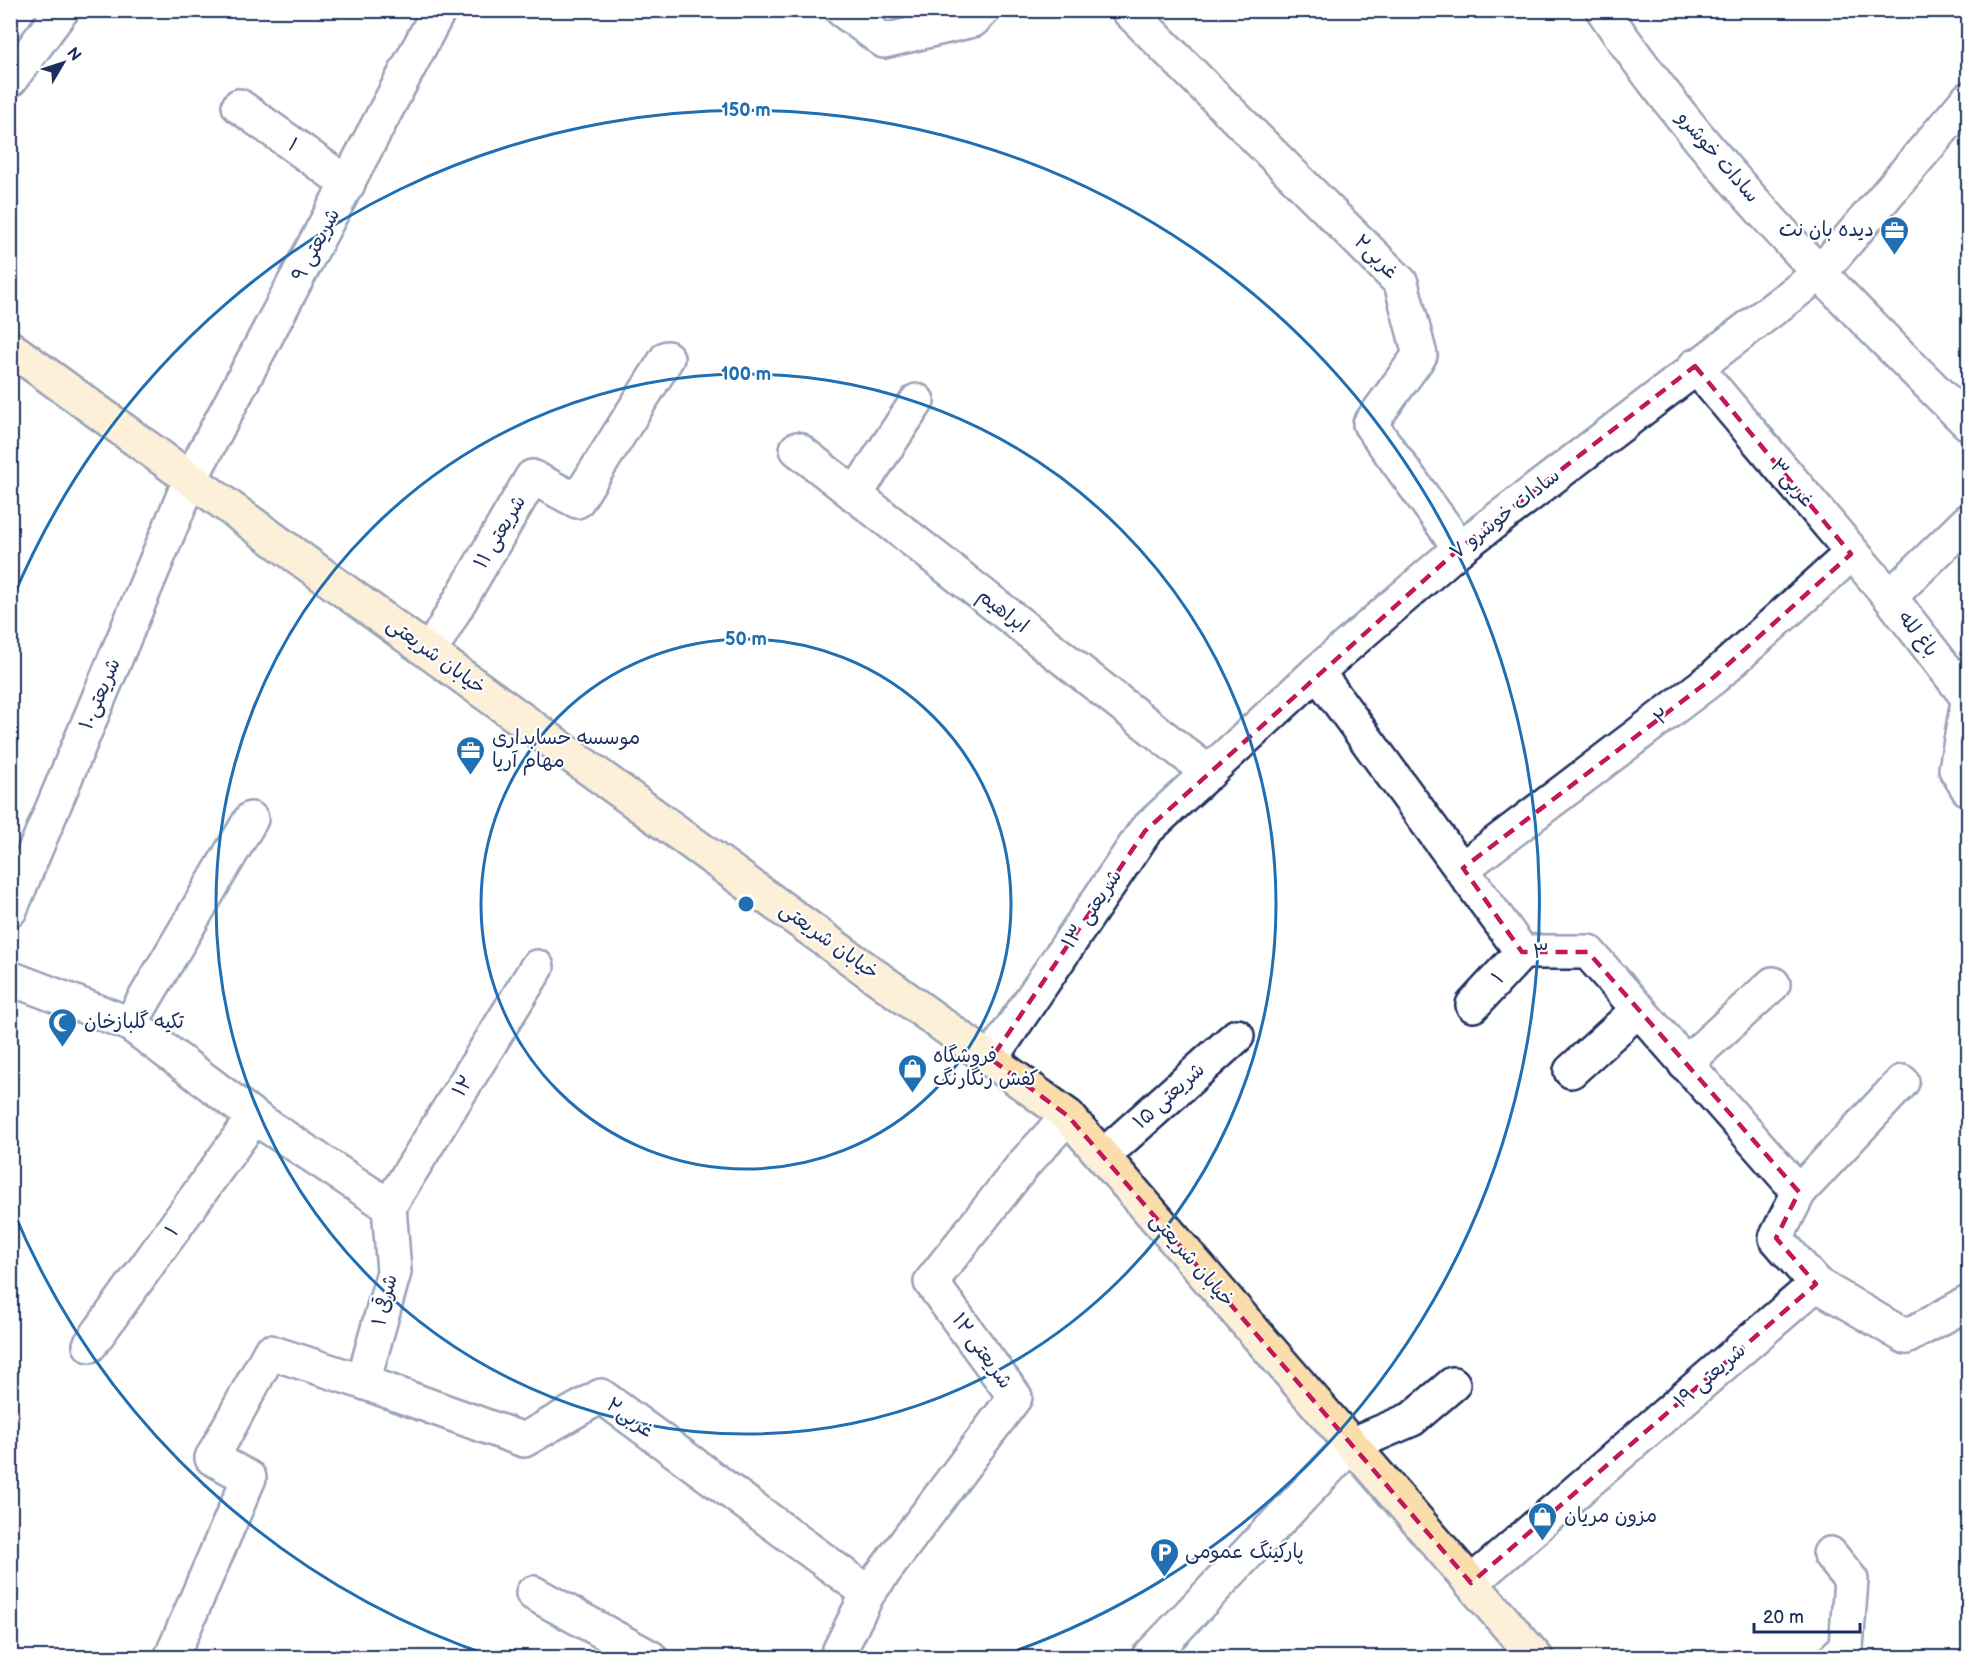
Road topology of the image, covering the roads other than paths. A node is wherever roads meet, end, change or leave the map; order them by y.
1 (62, 10) edge
2 (439, 10) edge
3 (842, 10) edge
4 (983, 10) edge
5 (1128, 10) edge
6 (1603, 10) edge
7 (10, 80) edge
8 (1968, 99) edge
9 (239, 106) dead end
10 (348, 183) junction
11 (1819, 274) junction
12 (10, 348) edge
13 (667, 358) dead end
14 (1695, 366) junction
15 (917, 401) dead end
16 (1968, 423) edge
17 (797, 449) dead end
18 (191, 478) junction
19 (855, 495) junction
20 (1968, 521) edge
21 (1460, 548) junction
22 (1851, 554) junction
23 (1890, 597) junction
24 (430, 652) junction
25 (1317, 672) junction
26 (1968, 700) edge
27 (1209, 773) junction
28 (1968, 789) edge
29 (251, 819) dead end
30 (1463, 868) junction
31 (10, 910) edge
32 (1522, 952) junction
33 (537, 967) dead end
34 (10, 978) edge
35 (1773, 984) dead end
36 (1473, 1005) dead end
37 (1639, 1010) junction
38 (130, 1024) junction
39 (1237, 1036) dead end
40 (991, 1059) junction
41 (1685, 1064) junction
42 (1571, 1071) dead end
43 (1902, 1082) dead end
44 (1068, 1116) junction
45 (254, 1117) junction
46 (1103, 1156) junction
47 (1799, 1192) junction
48 (389, 1206) junction
49 (1816, 1284) junction
50 (1968, 1303) edge
51 (90, 1345) dead end
52 (363, 1382) junction
53 (1453, 1384) dead end
54 (1351, 1445) junction
55 (1830, 1554) dead end
56 (1471, 1583) junction
57 (533, 1593) dead end
58 (868, 1593) junction
59 (171, 1658) edge
60 (651, 1658) edge
61 (836, 1658) edge
62 (1148, 1658) edge
63 (1536, 1658) edge
64 (1835, 1658) edge

1 - 7 street
2 - 10 street, شریعتی ۹
3 - 4 street
5 - 21 street, غربی۲
6 - 11 street, سادات خوشرو
8 - 11 street, سادات خوشرو ۷
9 - 10 street, ۱
10 - 18 street, شریعتی ۹
11 - 14 street, سادات خوشرو ۷
11 - 16 street, سادات خوشرو
12 - 18 main road, خیابان شریعتی
13 - 24 street, شریعتی ۱۱
14 - 21 street, سادات خوشرو ۷
14 - 22 street, غربی۳
15 - 19 street
17 - 19 street, ابراهیم
18 - 24 main road, خیابان شریعتی
18 - 31 street, شریعتی۱۰
19 - 27 street, ابراهیم
20 - 23 street
21 - 25 street, سادات خوشرو ۷
22 - 23 street, غربی۳
22 - 30 street, ۲
23 - 26 street, باغ لله
24 - 40 main road, خیابان شریعتی
25 - 27 street, سادات خوشرو ۷
25 - 30 street, ۳
26 - 28 street, باغ لله
27 - 40 street, شریعتی ۱۳
29 - 38 street
30 - 32 street, ۳
32 - 36 street, ۱
32 - 37 street, ۳
33 - 48 street, ۱۲
34 - 38 street
35 - 41 street
37 - 41 street, ۳
37 - 42 street
38 - 45 street
39 - 46 street, شریعتی ۱۵
40 - 44 main road, خیابان شریعتی
41 - 47 street, ۳
43 - 47 street
44 - 46 main road, خیابان شریعتی
44 - 58 street, شریعتی ۱۲
45 - 48 street
45 - 51 street, ۱
46 - 54 main road, خیابان شریعتی
47 - 49 street
48 - 52 street, ۱ شرقی
49 - 50 street
49 - 56 street, شریعتی ۱۹
52 - 58 street, غربی۲
52 - 59 street
53 - 54 street
54 - 56 main road, خیابان شریعتی
54 - 62 street
55 - 64 street
56 - 63 main road, خیابان شریعتی
57 - 60 street
58 - 61 street

